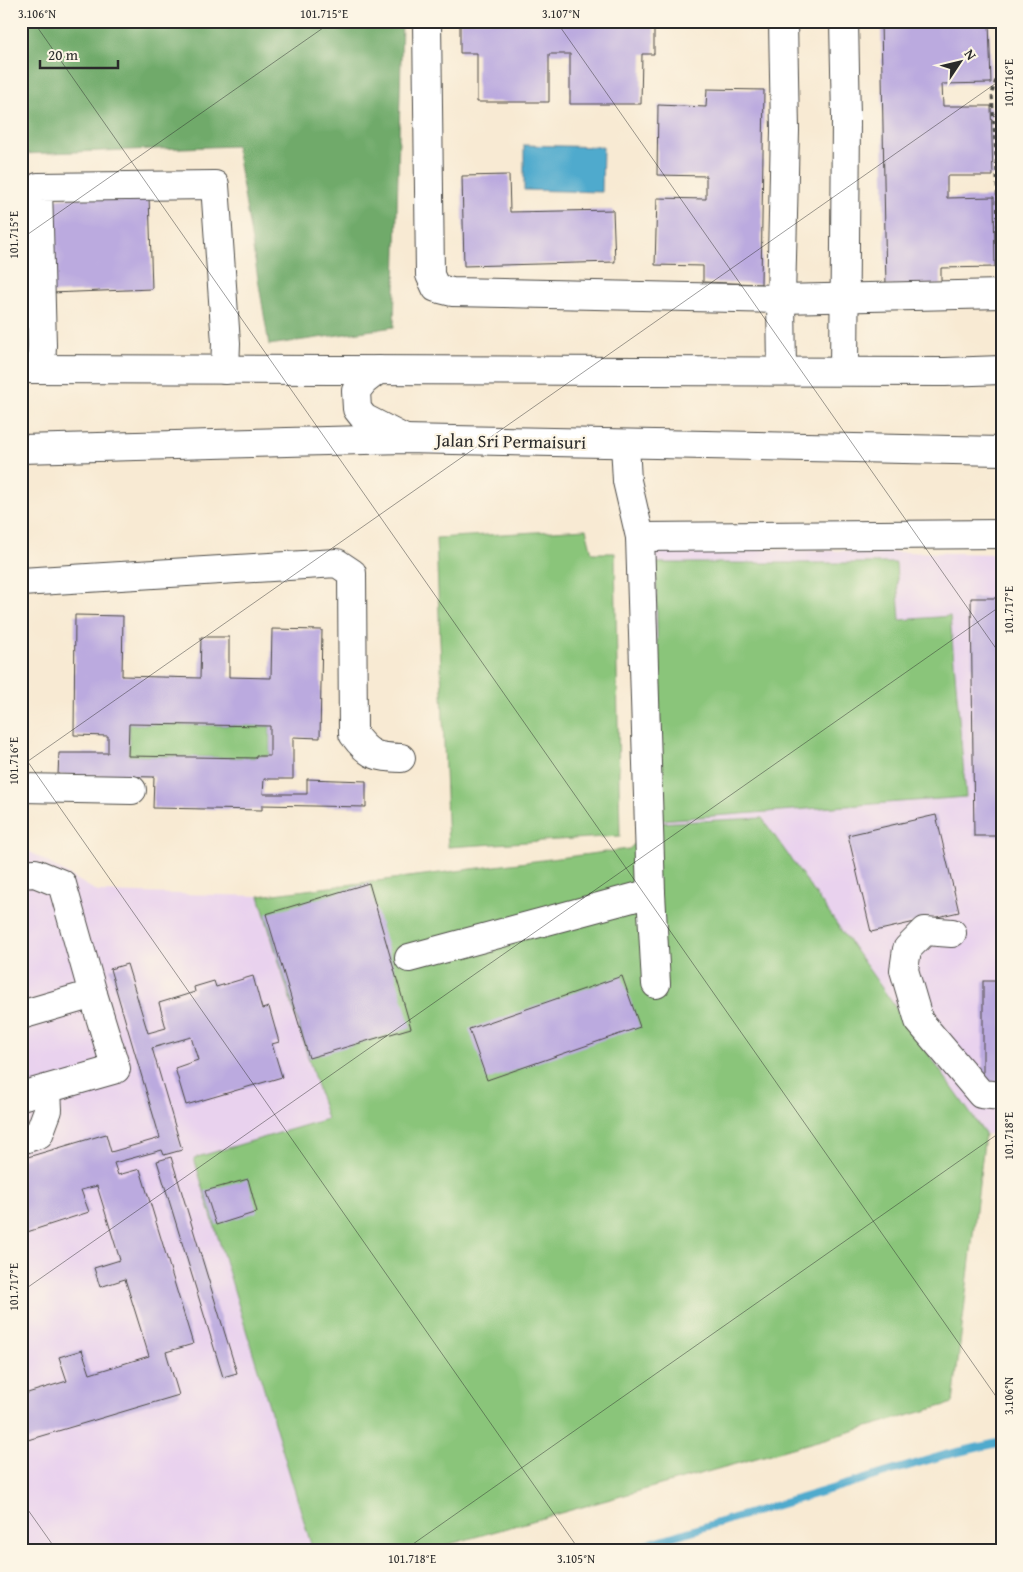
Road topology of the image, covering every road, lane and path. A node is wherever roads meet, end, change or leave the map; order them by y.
1 (427, 21) edge
2 (783, 21) edge
3 (844, 21) edge
4 (1000, 21) edge
5 (998, 244) dead end
6 (1002, 294) edge
7 (844, 297) junction
8 (781, 298) junction
9 (31, 369) edge
10 (224, 370) junction
11 (378, 370) junction
12 (1002, 370) edge
13 (782, 371) junction
14 (844, 371) junction
15 (404, 439) junction
16 (625, 444) junction
17 (21, 449) edge
18 (1002, 451) edge
19 (1002, 534) edge
20 (640, 537) junction
21 (21, 582) edge
22 (401, 758) dead end
23 (21, 788) edge
24 (132, 790) dead end
25 (21, 874) edge
26 (651, 893) junction
27 (952, 933) dead end
28 (409, 958) dead end
29 (656, 984) dead end
30 (93, 994) junction
31 (21, 1015) edge
32 (47, 1090) junction
33 (21, 1096) edge
34 (1002, 1096) edge
35 (21, 1140) edge

1 - 8 street
2 - 8 street
3 - 7 street
4 - 5 path
6 - 7 street
7 - 8 street
7 - 14 street
8 - 13 street
9 - 10 street
9 - 10 street
10 - 11 street
11 - 13 street
11 - 15 street
12 - 14 street
13 - 14 street
15 - 16 street, Jalan Sri Permaisuri
15 - 17 street, Jalan Sri Permaisuri
16 - 18 street, Jalan Sri Permaisuri
16 - 20 street
19 - 20 street
20 - 26 street
21 - 22 street
23 - 24 street
25 - 30 street
26 - 28 street
26 - 29 street
27 - 34 street
30 - 31 street
30 - 32 street
32 - 33 street
32 - 35 street

